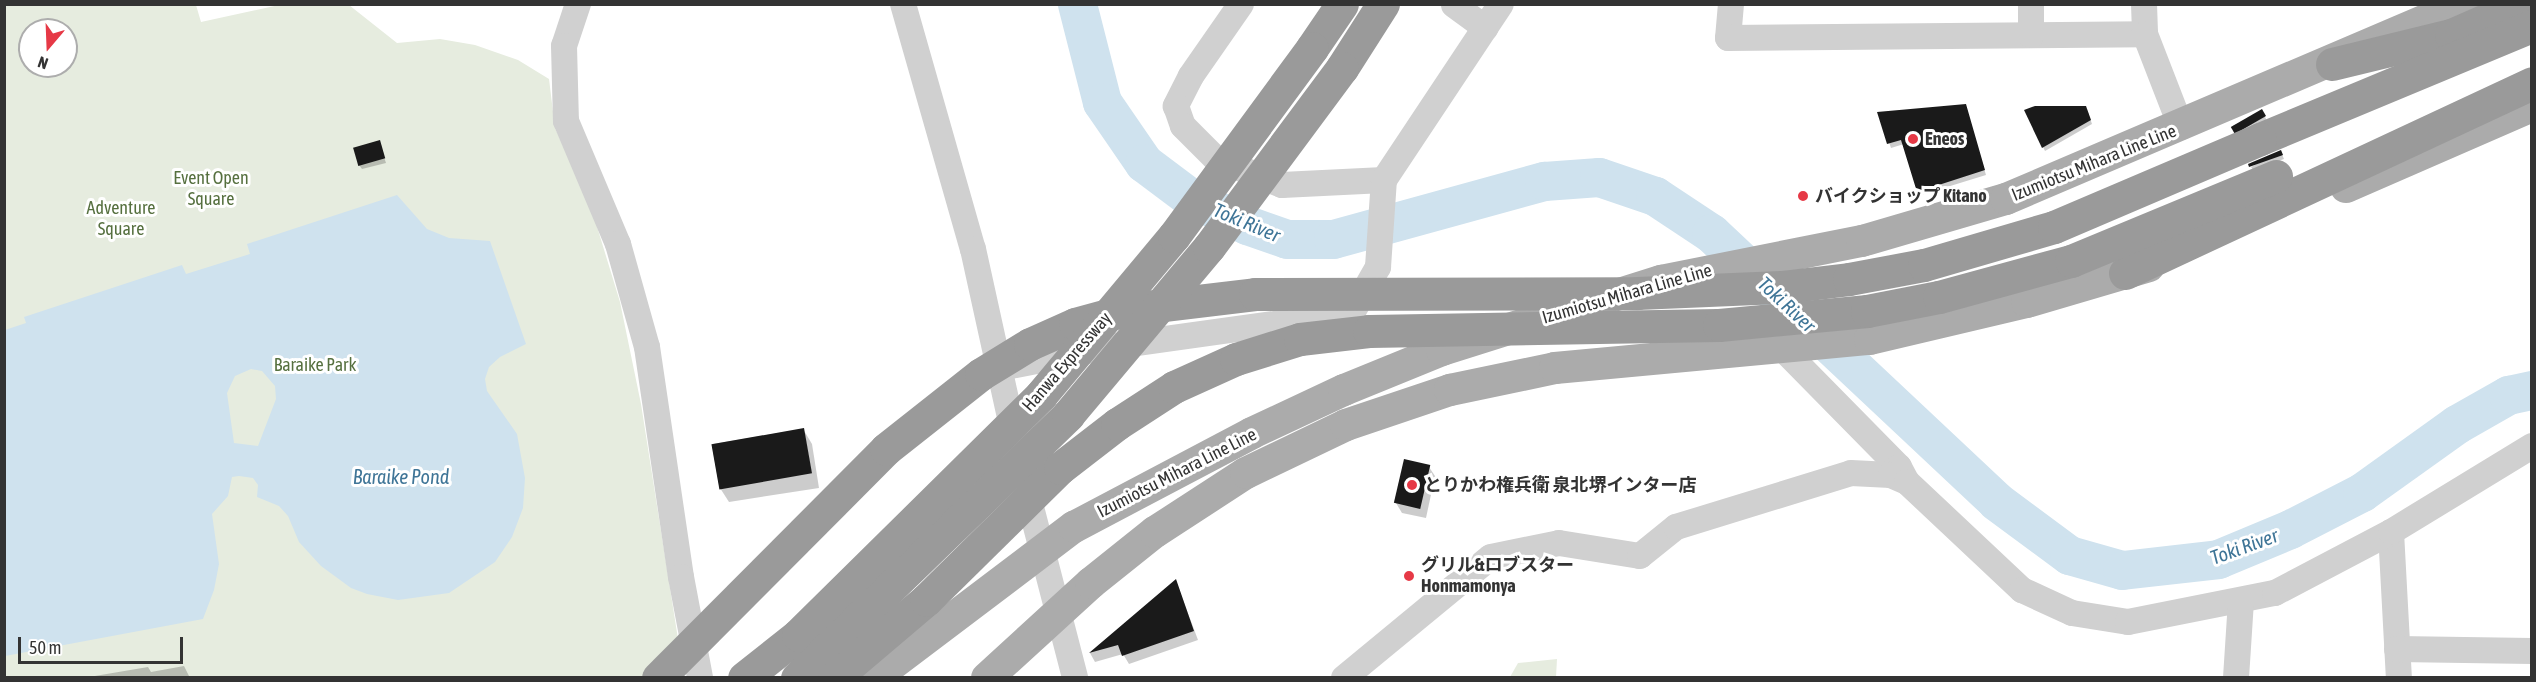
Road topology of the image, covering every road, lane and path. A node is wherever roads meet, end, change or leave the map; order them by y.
1 (578, 4) edge
2 (903, 4) edge
3 (1241, 4) edge
4 (1342, 4) edge
5 (1383, 4) edge
6 (1501, 4) edge
7 (1731, 4) edge
8 (2031, 4) edge
9 (2144, 4) edge
10 (2464, 4) edge
11 (2522, 4) edge
12 (1454, 5) edge
13 (2532, 26) edge
14 (1486, 28) junction
15 (2145, 34) junction
16 (2031, 35) junction
17 (2532, 62) edge
18 (2332, 63) junction
19 (2532, 83) edge
20 (2532, 106) edge
21 (2181, 127) junction
22 (1384, 180) junction
23 (2125, 273) junction
24 (1792, 349) junction
25 (998, 369) junction
26 (2532, 446) edge
27 (1907, 482) junction
28 (2391, 532) junction
29 (1041, 549) junction
30 (2241, 600) junction
31 (1059, 612) junction
32 (2397, 650) junction
33 (2532, 651) edge
34 (658, 678) edge
35 (700, 678) edge
36 (744, 678) edge
37 (797, 678) edge
38 (834, 678) edge
39 (874, 678) edge
40 (987, 678) edge
41 (1075, 678) edge
42 (1344, 678) edge
43 (2236, 678) edge
44 (2399, 678) edge

1 - 35 street
2 - 25 street
3 - 22 street
4 - 36 highway, Hanwa Expressway, bridge
5 - 37 highway, Hanwa Expressway, bridge
6 - 14 street
7 - 16 street
8 - 16 street
9 - 15 street
10 - 18 main road, Izumiotsu Mihara Line Line
11 - 18 highway
12 - 14 street
13 - 34 highway, bridge
14 - 22 street
15 - 16 street
15 - 21 street
17 - 38 highway, bridge
18 - 21 main road, Izumiotsu Mihara Line Line
19 - 23 highway
20 - 23 main road, Izumiotsu Mihara Line Line
21 - 29 main road, Izumiotsu Mihara Line Line
22 - 25 street
23 - 24 main road, Izumiotsu Mihara Line Line
24 - 27 street
24 - 31 main road, Izumiotsu Mihara Line Line
25 - 29 street
26 - 28 street
27 - 30 street
27 - 42 street
28 - 30 street
28 - 32 street
29 - 31 street
29 - 39 main road, Izumiotsu Mihara Line Line
30 - 43 street
31 - 40 main road, Izumiotsu Mihara Line Line
31 - 41 street
32 - 33 street
32 - 44 street

